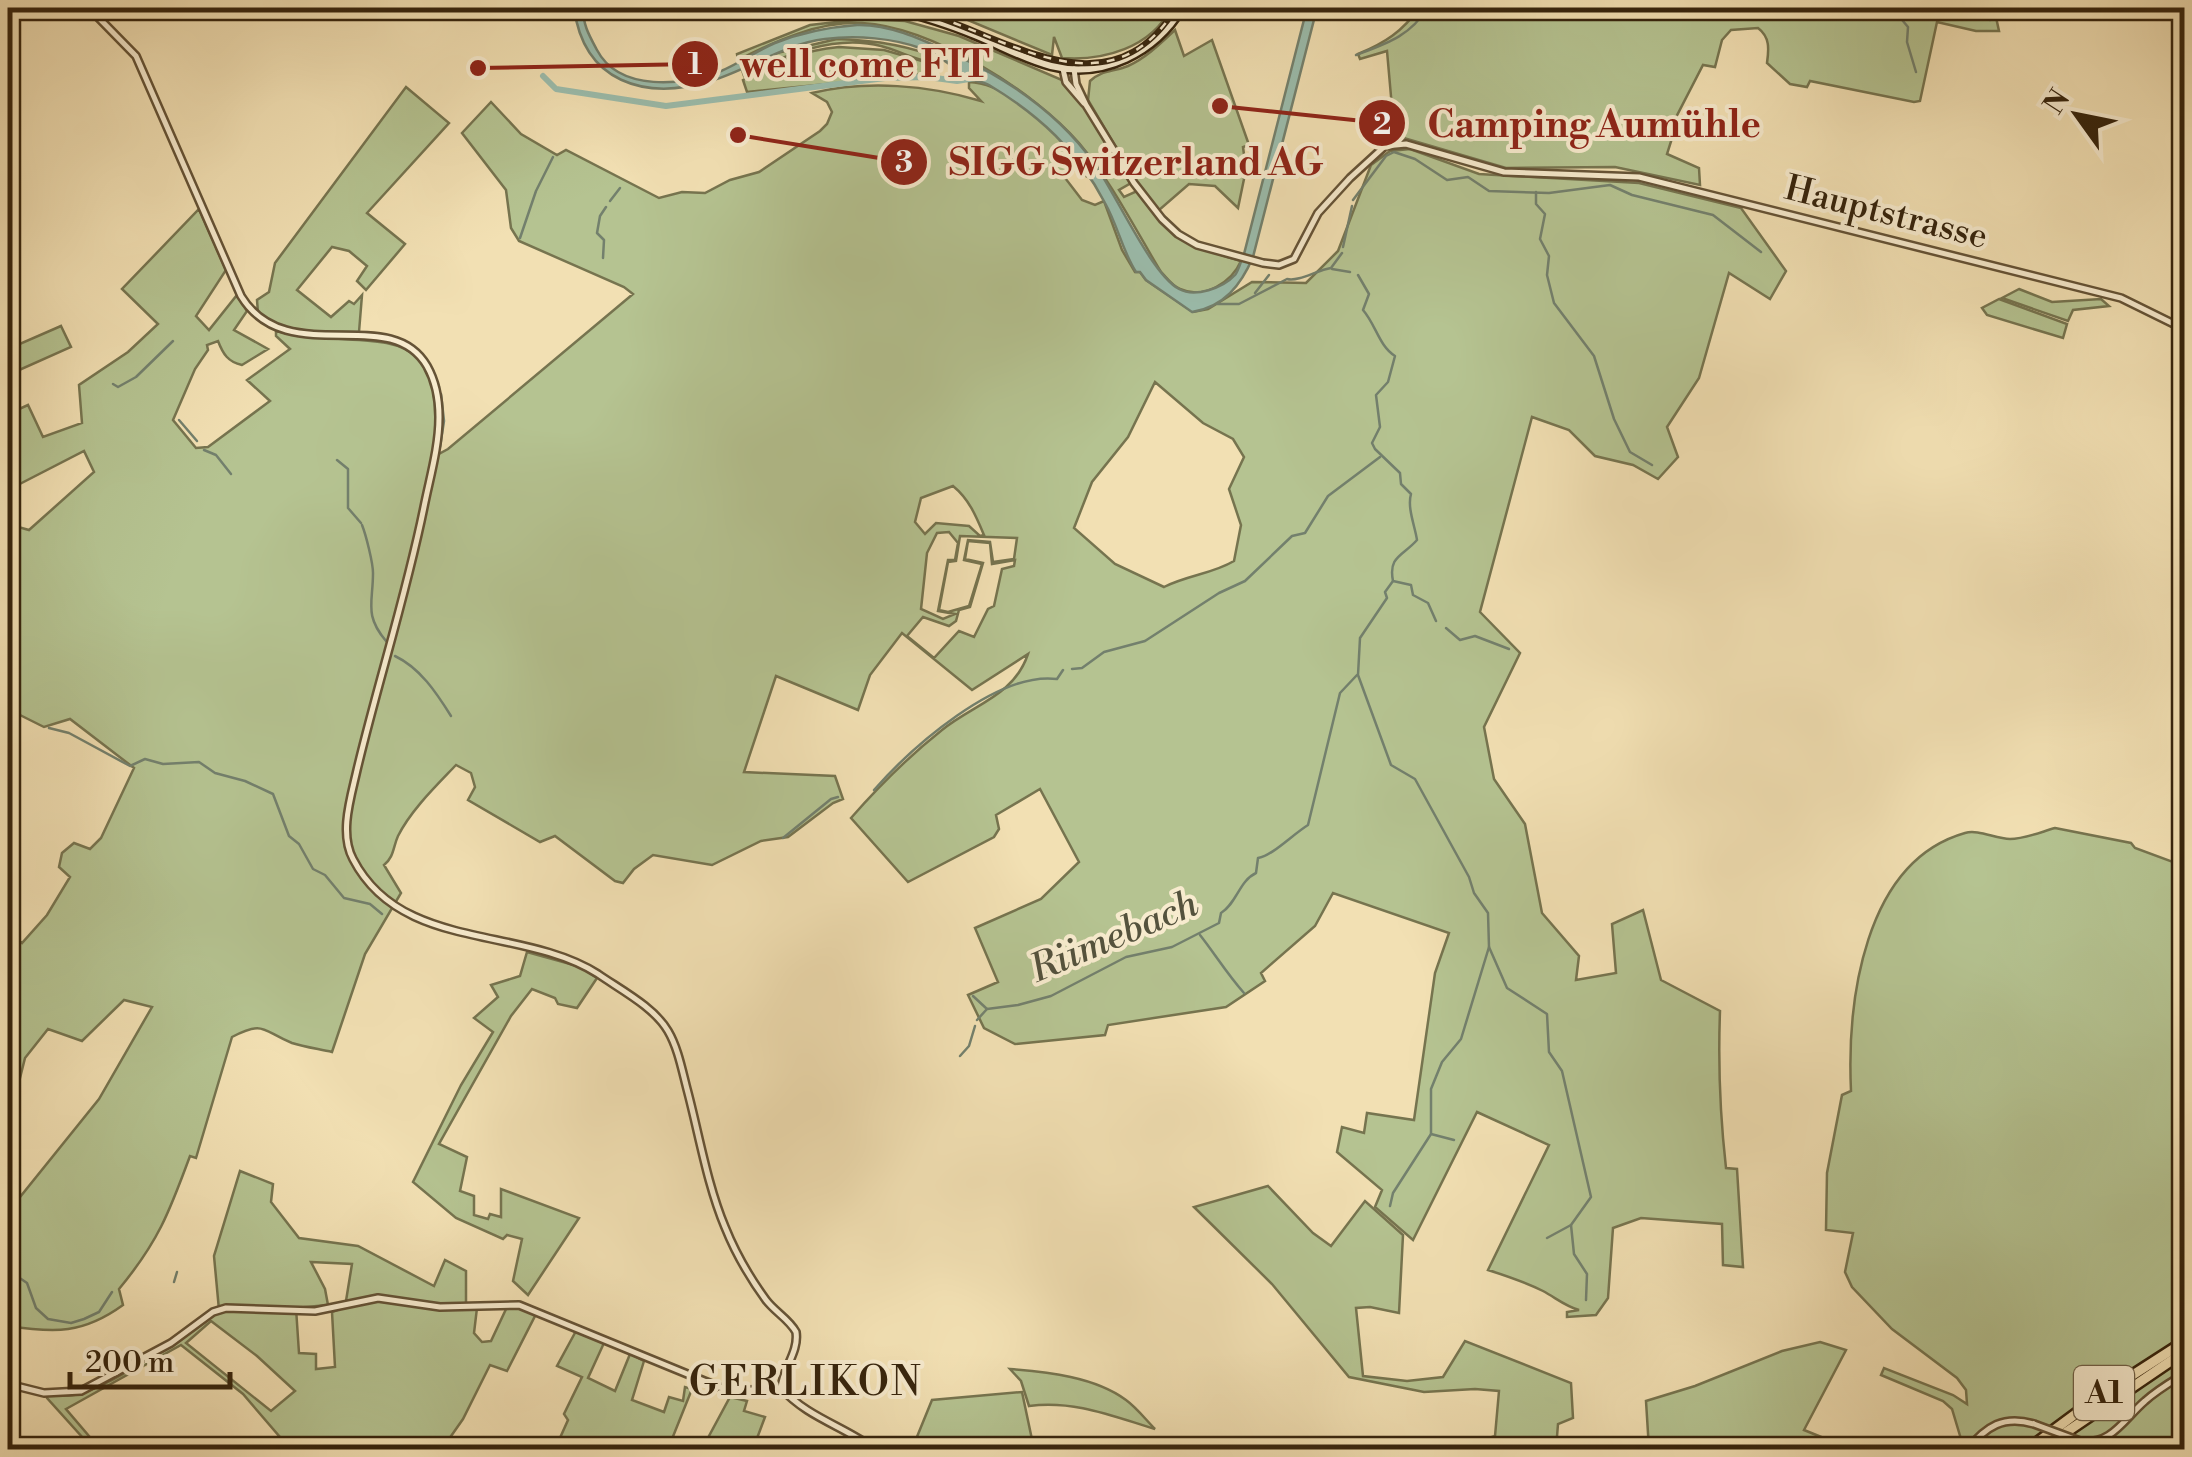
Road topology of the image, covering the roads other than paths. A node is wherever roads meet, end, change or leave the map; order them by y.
1 (89, 8) edge
2 (891, 8) edge
3 (1182, 8) edge
4 (1063, 68) junction
5 (1074, 70) junction
6 (1086, 105) junction
7 (2184, 329) edge
8 (2184, 1342) edge
9 (2184, 1352) edge
10 (2184, 1374) edge
11 (8, 1384) edge
12 (781, 1388) junction
13 (876, 1450) edge
14 (1967, 1450) edge
15 (2027, 1450) edge
16 (2040, 1450) edge

1 - 12 street
2 - 4 main road
3 - 5 main road
4 - 5 main road
4 - 6 street
5 - 6 street
6 - 7 street, Hauptstrasse
8 - 15 highway, A1
9 - 16 highway, A1
10 - 14 street, bridge
11 - 12 street
12 - 13 street

